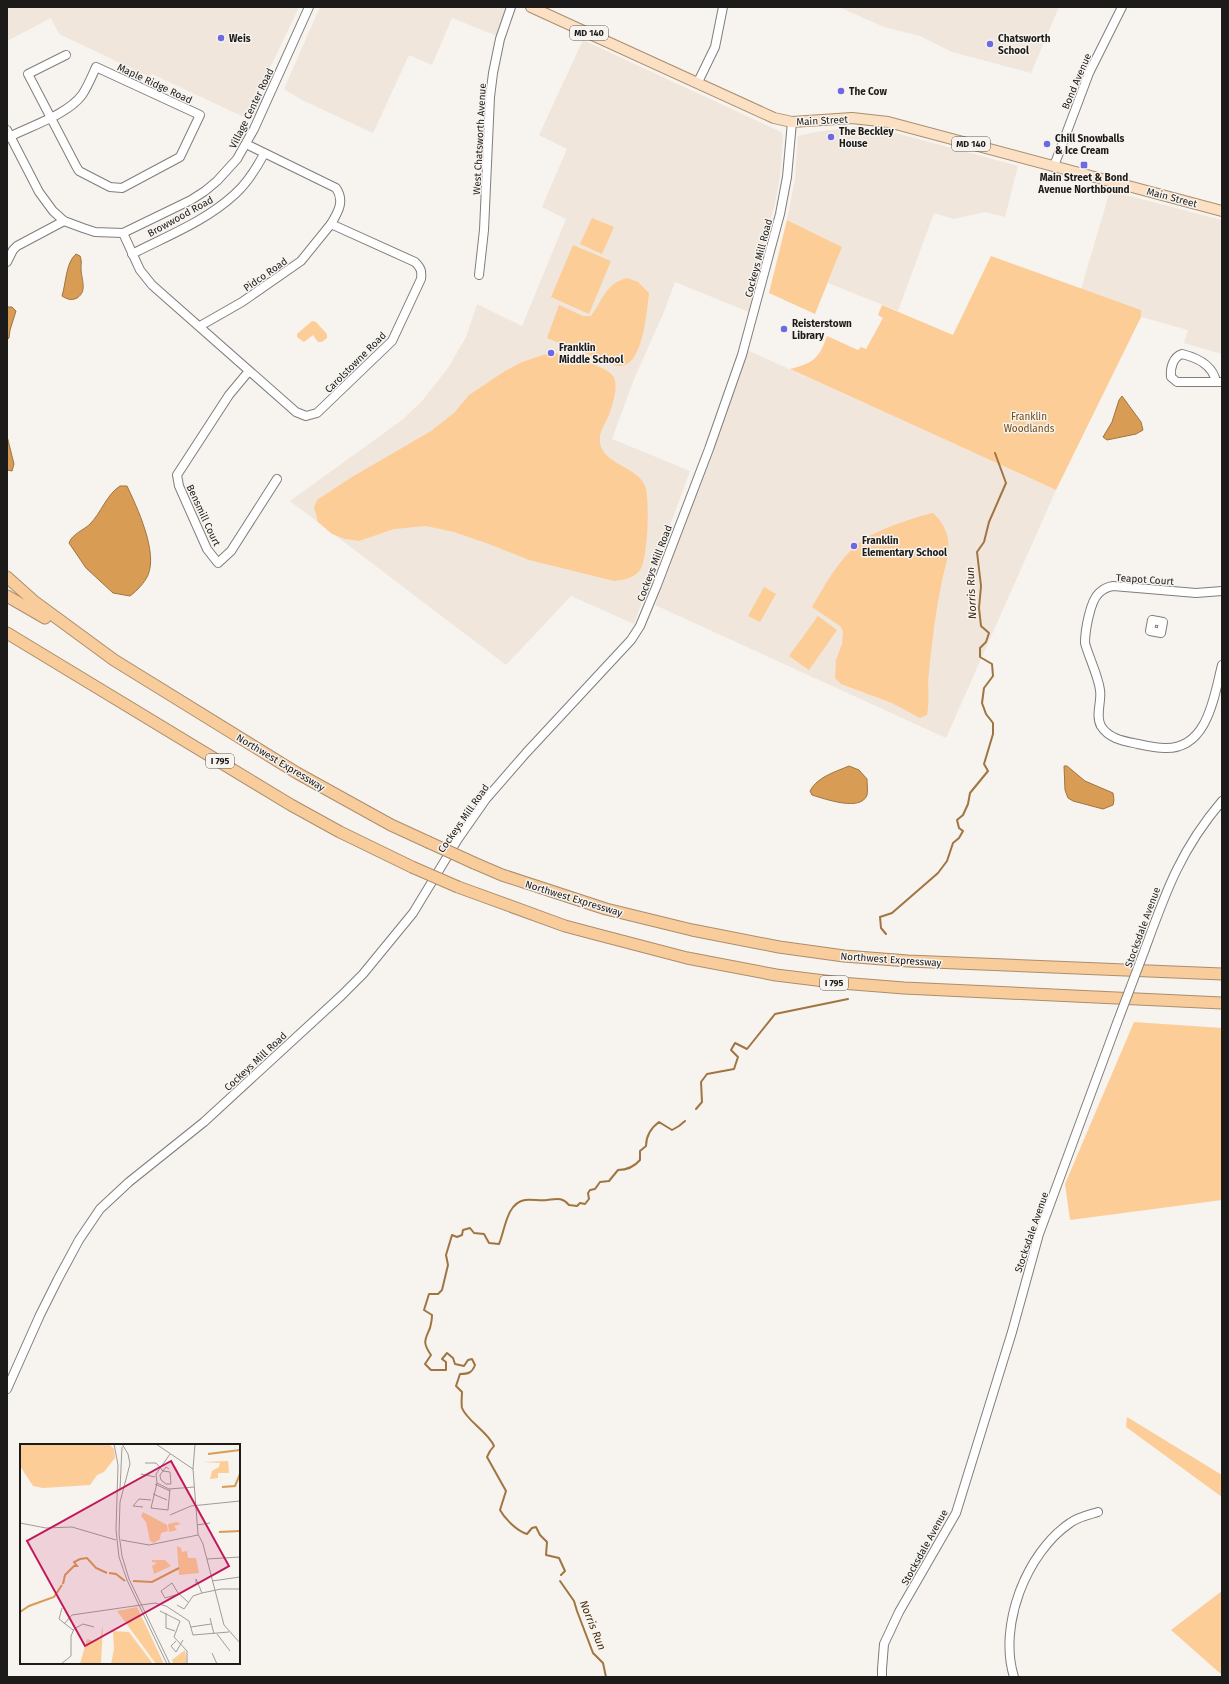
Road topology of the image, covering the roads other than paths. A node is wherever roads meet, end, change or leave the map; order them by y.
1 (309, 7) edge
2 (511, 7) edge
3 (531, 7) edge
4 (723, 7) edge
5 (1122, 7) edge
6 (66, 55) dead end
7 (698, 82) junction
8 (50, 117) junction
9 (792, 122) junction
10 (8, 135) edge
11 (246, 144) junction
12 (264, 154) junction
13 (1054, 166) junction
14 (1222, 210) edge
15 (64, 221) junction
16 (332, 224) junction
17 (123, 233) junction
18 (132, 254) junction
19 (7, 262) edge
20 (479, 275) dead end
21 (200, 326) junction
22 (250, 371) junction
23 (1219, 382) edge
24 (277, 479) dead end
25 (7, 577) edge
26 (1222, 591) edge
27 (7, 596) edge
28 (7, 629) edge
29 (7, 633) edge
30 (32, 647) junction
31 (114, 660) junction
32 (1222, 665) edge
33 (1222, 801) edge
34 (1222, 974) edge
35 (1222, 1003) edge
36 (7, 1388) edge
37 (1098, 1512) dead end
38 (882, 1677) edge
39 (1014, 1677) edge

1 - 11 street, Village Center Road
2 - 20 street, West Chatsworth Avenue
3 - 7 main road, Main Street / MD 140
4 - 7 street
5 - 13 street, Bond Avenue
6 - 8 street
7 - 9 main road, Main Street / MD 140
8 - 8 street, Maple Ridge Road
8 - 10 street, Maple Ridge Road
9 - 13 main road, Main Street / MD 140
9 - 36 street, Cockeys Mill Road
10 - 15 street
11 - 12 street
11 - 17 street, Village Center Road
12 - 16 street
12 - 18 street, Browwood Road
13 - 14 main road, Main Street / MD 140
15 - 17 street
15 - 19 street
16 - 21 street, Pidco Road
16 - 22 street, Carolstowne Road
17 - 18 street, Carolstowne Road
18 - 21 street, Carolstowne Road
21 - 22 street, Carolstowne Road
22 - 24 street, Bensmill Court
23 - 23 street
25 - 31 highway, Northwest Expressway
26 - 32 street, Teapot Court
27 - 31 highway
28 - 30 highway
29 - 30 highway, I 795
30 - 35 highway, I 795, bridge
31 - 34 highway, Northwest Expressway, bridge
33 - 38 street, Stocksdale Avenue, bridge
37 - 39 street

